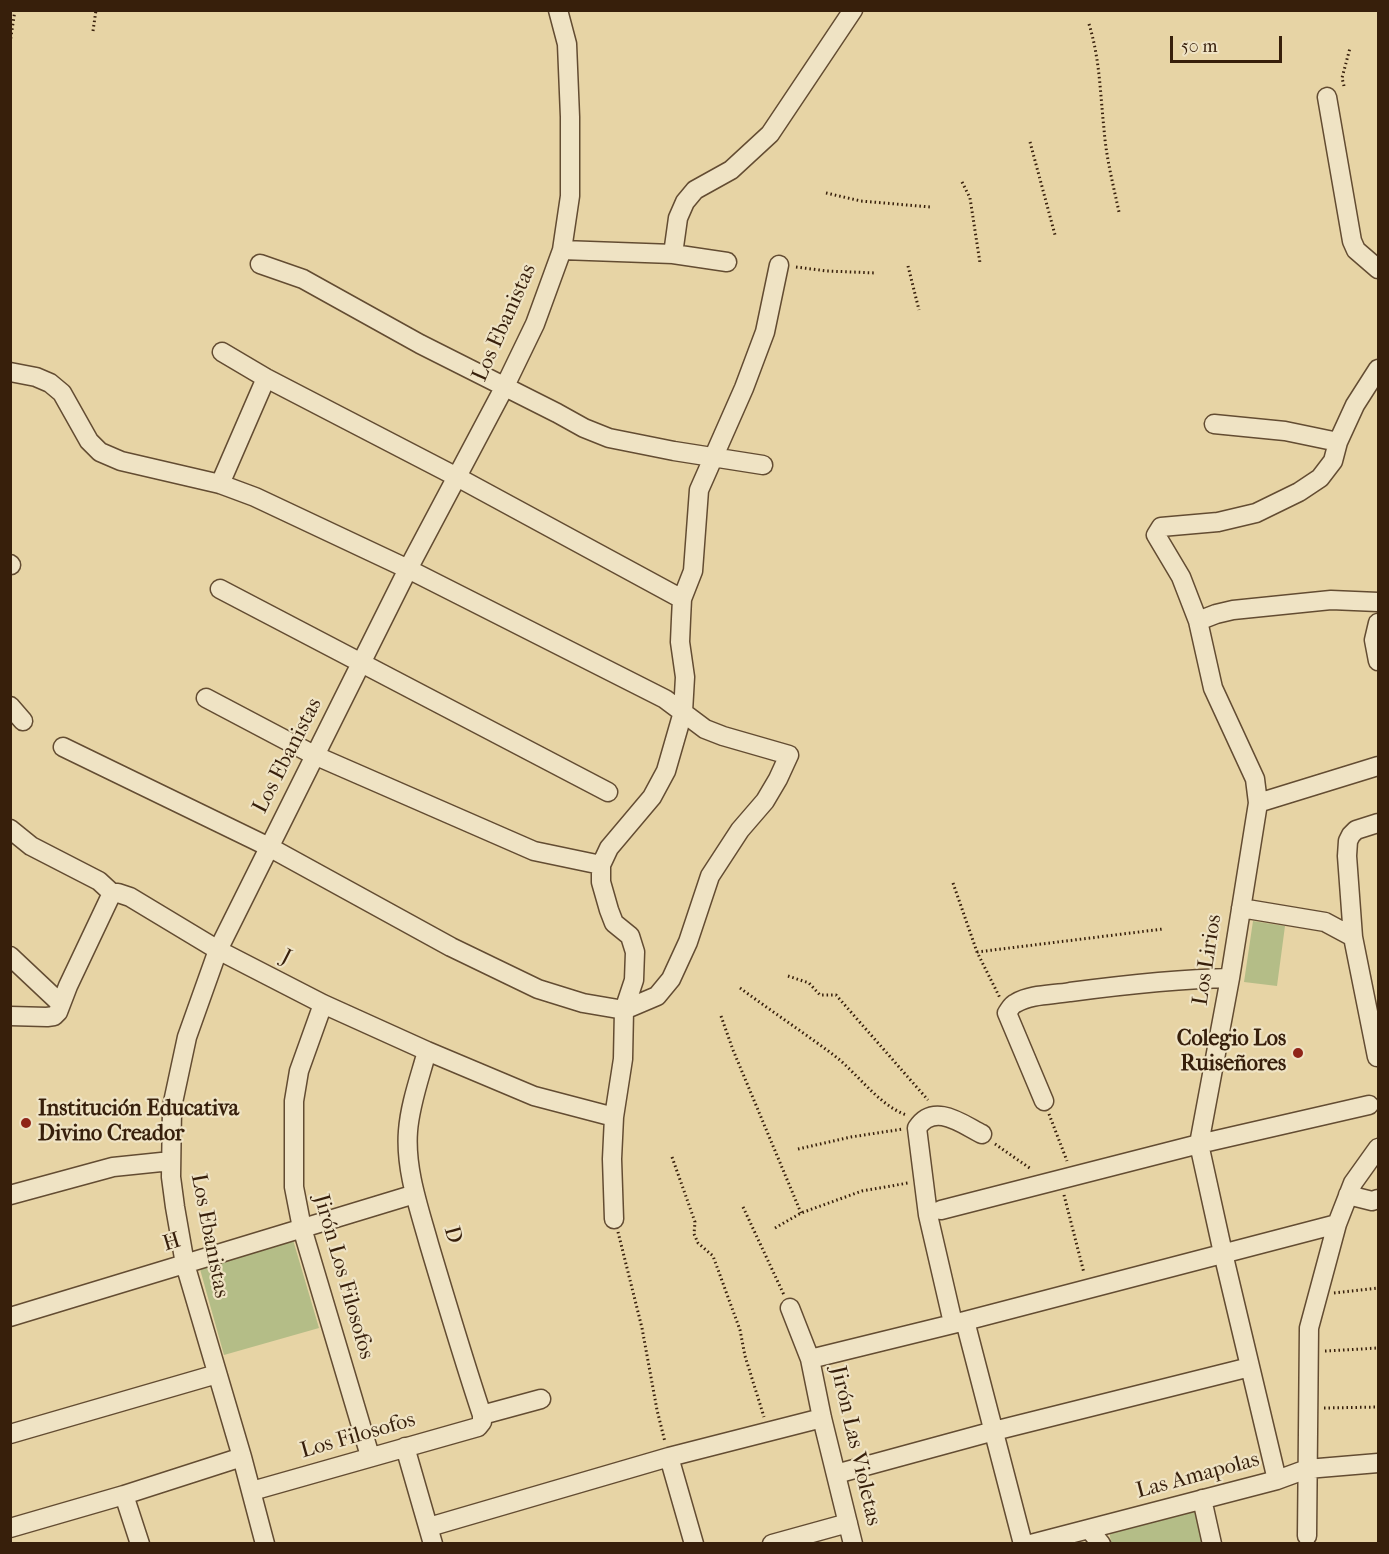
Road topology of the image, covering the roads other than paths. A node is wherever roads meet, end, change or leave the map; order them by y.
1 (558, 10) edge
2 (853, 10) edge
3 (1327, 98) dead end
4 (562, 249) junction
5 (673, 254) junction
6 (727, 262) dead end
7 (260, 264) dead end
8 (779, 265) road end
9 (1378, 269) edge
10 (222, 352) dead end
11 (1378, 369) edge
12 (10, 372) edge
13 (266, 378) junction
14 (505, 386) junction
15 (1214, 424) dead end
16 (1338, 442) junction
17 (714, 458) junction
18 (763, 465) dead end
19 (457, 477) junction
20 (220, 484) junction
21 (408, 569) junction
22 (220, 590) dead end
23 (682, 599) junction
24 (1378, 602) edge
25 (1198, 621) junction
26 (1378, 623) edge
27 (1378, 661) edge
28 (362, 662) junction
29 (206, 698) dead end
30 (10, 706) edge
31 (683, 712) junction
32 (23, 721) dead end
33 (63, 747) dead end
34 (314, 755) junction
35 (1378, 766) edge
36 (608, 792) dead end
37 (1258, 803) junction
38 (1378, 823) edge
39 (10, 829) edge
40 (269, 847) junction
41 (601, 866) junction
42 (112, 893) junction
43 (1241, 908) junction
44 (1353, 938) junction
45 (218, 950) junction
46 (10, 956) edge
47 (1230, 978) junction
48 (61, 1004) junction
49 (323, 1004) junction
50 (624, 1010) junction
51 (10, 1016) edge
52 (427, 1051) junction
53 (1377, 1057) edge
54 (1044, 1101) road end
55 (1369, 1105) dead end
56 (614, 1118) junction
57 (982, 1134) road end
58 (1199, 1144) junction
59 (1378, 1148) edge
60 (171, 1161) junction
61 (415, 1194) junction
62 (10, 1195) edge
63 (1348, 1195) junction
64 (1378, 1199) edge
65 (941, 1210) dead end
66 (614, 1219) road end
67 (1337, 1224) junction
68 (302, 1228) junction
69 (1222, 1253) junction
70 (185, 1264) junction
71 (790, 1308) road end
72 (10, 1317) edge
73 (959, 1322) junction
74 (810, 1359) junction
75 (1250, 1367) junction
76 (217, 1374) junction
77 (541, 1399) dead end
78 (822, 1418) junction
79 (480, 1421) junction
80 (994, 1431) junction
81 (10, 1434) edge
82 (405, 1447) junction
83 (370, 1456) junction
84 (242, 1457) junction
85 (669, 1457) junction
86 (1378, 1463) edge
87 (1307, 1469) junction
88 (836, 1474) junction
89 (1277, 1480) junction
90 (252, 1491) junction
91 (124, 1495) junction
92 (1202, 1500) junction
93 (848, 1523) junction
94 (10, 1528) edge
95 (1089, 1529) junction
96 (431, 1535) edge
97 (1307, 1536) dead end
98 (140, 1544) edge
99 (265, 1544) edge
100 (694, 1544) edge
101 (772, 1544) edge
102 (853, 1544) edge
103 (1023, 1544) edge
104 (1031, 1544) edge
105 (1101, 1544) edge
106 (1212, 1544) edge

1 - 4 street, Los Ebanistas
2 - 5 street
3 - 9 street
4 - 5 street
4 - 14 street, Los Ebanistas
5 - 6 street
7 - 14 street
8 - 17 street
10 - 13 street
11 - 16 street
12 - 20 street
13 - 19 street
13 - 20 street
14 - 17 street
14 - 19 street, Los Ebanistas
15 - 16 street
16 - 25 street, Los Lirios
17 - 18 street
17 - 23 street
19 - 21 street, Los Ebanistas
19 - 23 street
20 - 21 street
21 - 28 street, Los Ebanistas
21 - 31 street
22 - 28 street
23 - 31 street
24 - 25 street
25 - 37 street, Los Lirios
26 - 27 street
28 - 34 street, Los Ebanistas
28 - 36 street
29 - 34 street
30 - 32 street
31 - 41 street
31 - 50 street
33 - 40 street
34 - 40 street, Los Ebanistas
34 - 41 street
35 - 37 street
37 - 43 street, Los Lirios
38 - 44 street
39 - 42 street, J
40 - 45 street, Los Ebanistas
40 - 50 street
41 - 50 street
42 - 45 street, J
42 - 48 street
43 - 44 street
43 - 47 street, Los Lirios
44 - 53 street
45 - 49 street, J
45 - 60 street, Los Ebanistas
46 - 48 street
47 - 54 street
47 - 58 street, Los Lirios
48 - 51 street
49 - 52 street, J
49 - 68 street, Jirón Los Filosofos
50 - 56 street
52 - 56 street, J
52 - 61 street, D
55 - 58 street
56 - 66 street
57 - 73 street
58 - 65 street
58 - 69 street, Los Lirios
59 - 63 street
60 - 62 street
60 - 70 street, Los Ebanistas
61 - 68 street, H
61 - 79 street, D
63 - 64 street
63 - 67 street
67 - 69 street
67 - 87 street
68 - 70 street, H
68 - 83 street, Jirón Los Filosofos
69 - 73 street
69 - 75 street, Los Lirios
70 - 72 street, H
70 - 76 street, Los Ebanistas
71 - 74 street, Jirón Las Violetas
73 - 74 street
73 - 80 street
74 - 78 street, Jirón Las Violetas
75 - 80 street
75 - 89 street, Los Lirios
76 - 81 street
76 - 84 street, Los Ebanistas
77 - 79 street, Los Filosofos
78 - 85 street
78 - 88 street, Jirón Las Violetas
79 - 82 street, Los Filosofos
80 - 88 street
80 - 103 street
82 - 83 street, Los Filosofos
82 - 96 street
83 - 90 street, Los Filosofos
84 - 90 street, Los Ebanistas
84 - 91 street
85 - 96 street
85 - 100 street
86 - 87 street, Las Amapolas
87 - 89 street, Las Amapolas
87 - 97 street
88 - 93 street, Jirón Las Violetas
89 - 92 street, Las Amapolas
90 - 99 street, Los Ebanistas
91 - 94 street
91 - 98 street
92 - 95 street, Las Amapolas
92 - 106 street
93 - 101 street
93 - 102 street, Jirón Las Violetas
95 - 104 street, Las Amapolas
95 - 105 street

